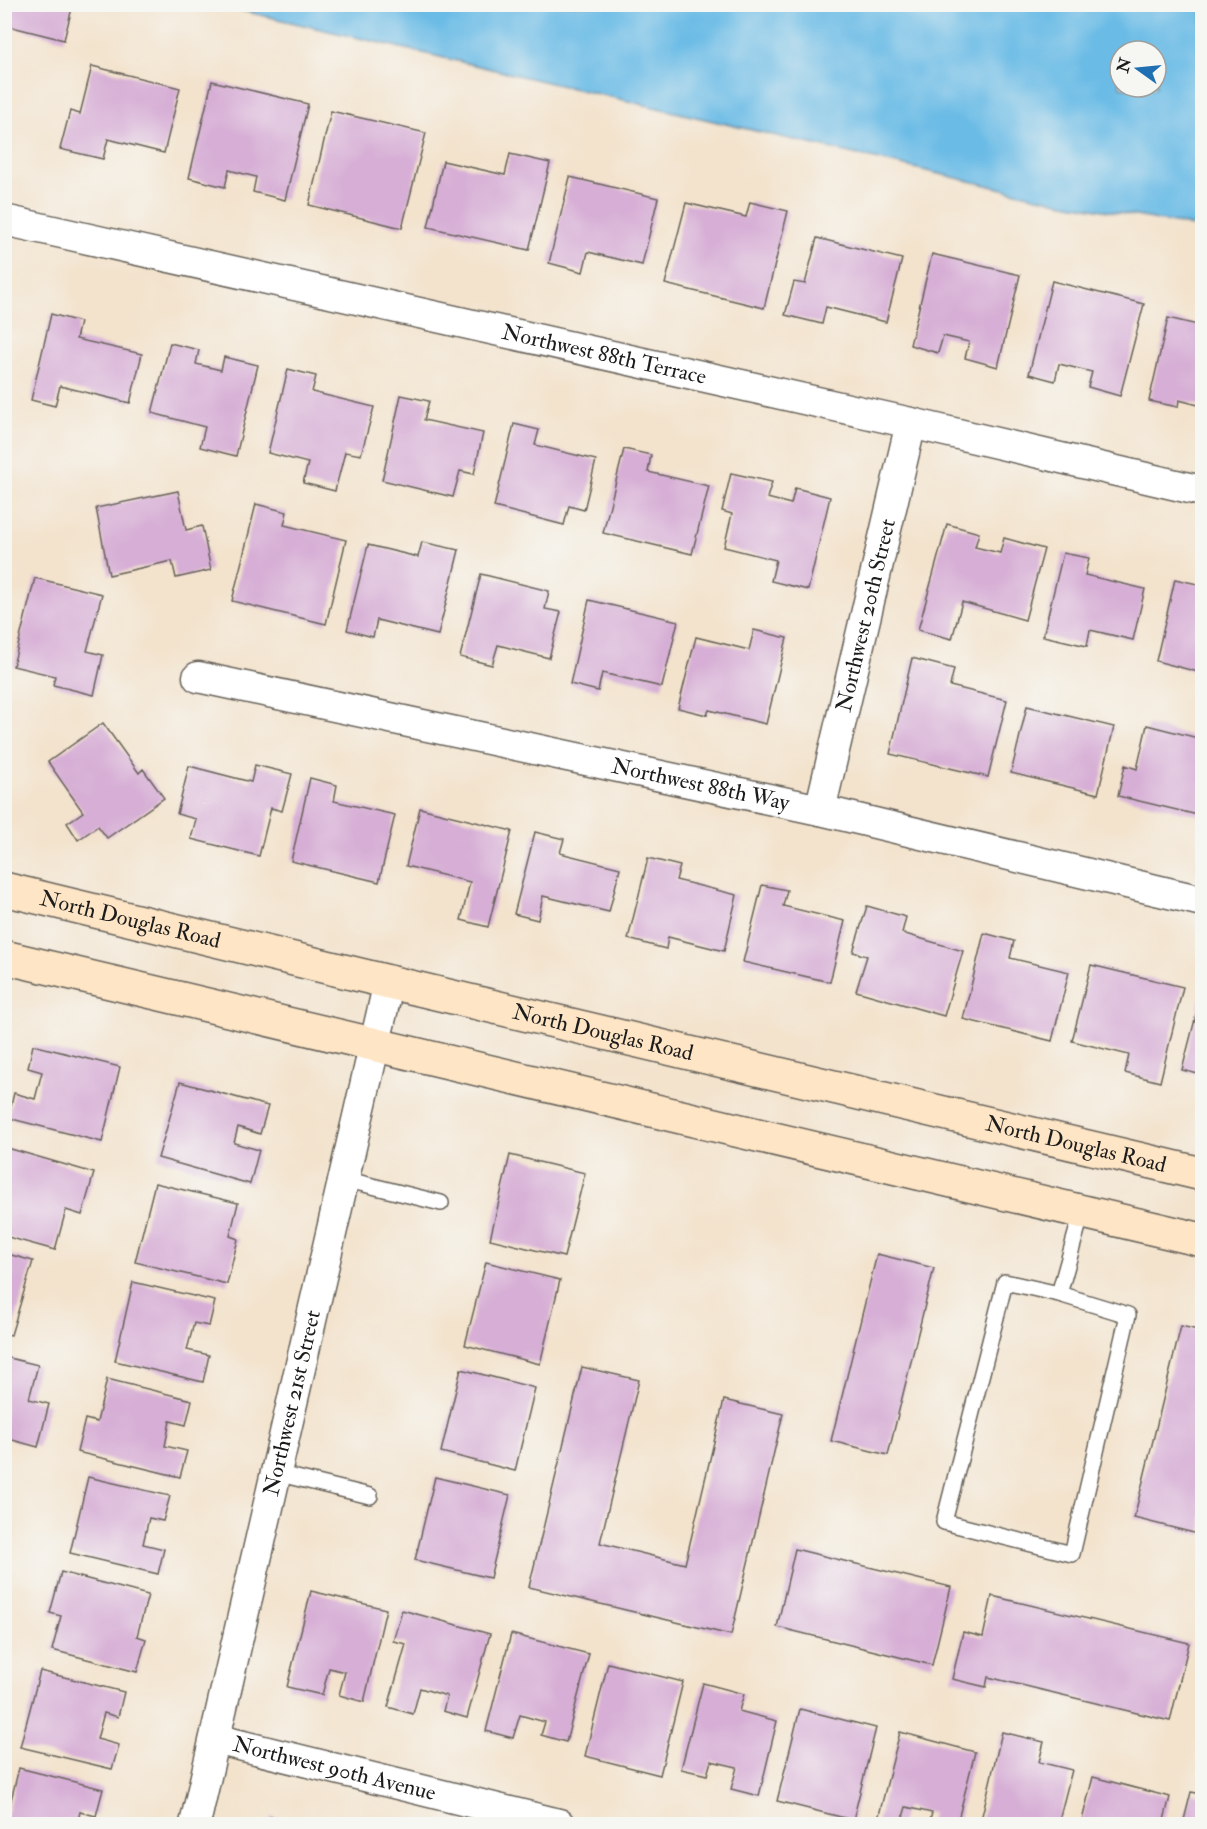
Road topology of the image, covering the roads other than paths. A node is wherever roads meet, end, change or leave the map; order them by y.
1 (4, 220) edge
2 (911, 423) junction
3 (1203, 491) edge
4 (198, 677) dead end
5 (820, 810) junction
6 (4, 889) edge
7 (1203, 901) edge
8 (4, 957) edge
9 (389, 982) junction
10 (374, 1044) junction
11 (1203, 1174) edge
12 (344, 1179) junction
13 (441, 1203) dead end
14 (1082, 1212) junction
15 (1203, 1240) edge
16 (1059, 1294) junction
17 (276, 1473) junction
18 (370, 1496) dead end
19 (215, 1739) junction
20 (195, 1824) edge
21 (559, 1824) edge

1 - 2 street, Northwest 88th Terrace
2 - 3 street, Northwest 88th Terrace
2 - 5 street, Northwest 20th Street
4 - 5 street, Northwest 88th Way
5 - 7 street, Northwest 88th Way
6 - 9 main road, North Douglas Road
8 - 10 main road
9 - 10 street, Northwest 21st Street
9 - 11 main road, North Douglas Road
10 - 12 street, Northwest 21st Street
10 - 14 main road
12 - 13 lane
12 - 17 street, Northwest 21st Street
14 - 15 main road
14 - 16 lane
16 - 16 lane
17 - 18 lane
17 - 19 street, Northwest 21st Street
19 - 20 street, Northwest 21st Street
19 - 21 street, Northwest 90th Avenue

